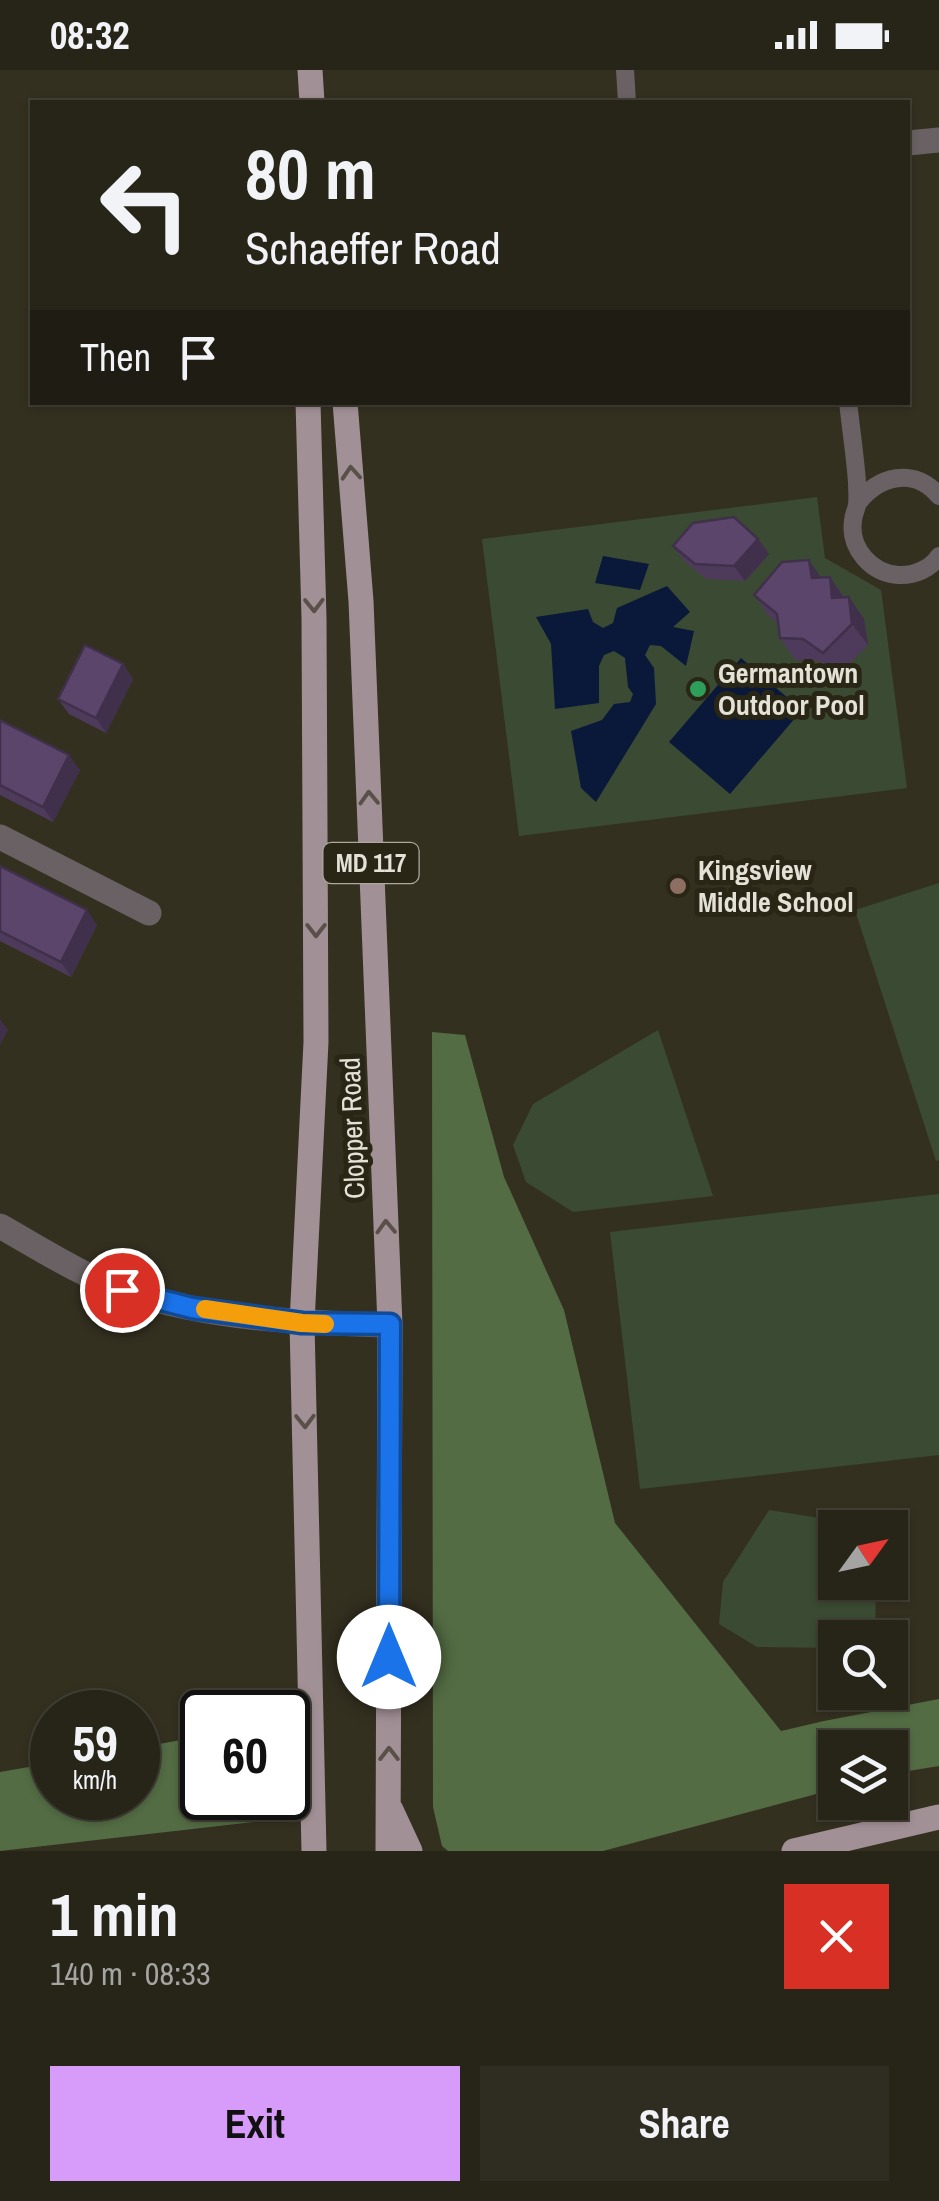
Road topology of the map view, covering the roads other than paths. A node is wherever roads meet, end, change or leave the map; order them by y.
1 (310, 70) edge
2 (625, 70) edge
3 (312, 100) edge
4 (628, 100) edge
5 (939, 140) edge
6 (910, 142) edge
7 (308, 405) edge
8 (345, 405) edge
9 (848, 405) edge
10 (939, 496) edge
11 (857, 504) junction
12 (939, 556) edge
13 (0, 837) edge
14 (149, 914) dead end
15 (0, 1226) edge
16 (302, 1323) junction
17 (390, 1324) junction
18 (389, 1805) junction
19 (939, 1818) edge
20 (314, 1851) edge
21 (388, 1851) edge
22 (410, 1851) edge
23 (794, 1851) edge

1 - 3 main road
2 - 4 lane
5 - 6 street
7 -> 16 main road, Clopper Road / MD 117
17 -> 8 main road, Clopper Road / MD 117
9 - 11 lane
10 - 11 lane
11 - 12 lane
13 - 14 street
15 - 16 street
16 - 17 street
16 -> 20 main road, Clopper Road / MD 117
18 -> 17 main road, Clopper Road / MD 117
18 - 21 main road, Clopper Road / MD 117
18 - 22 main road
19 - 23 main road

